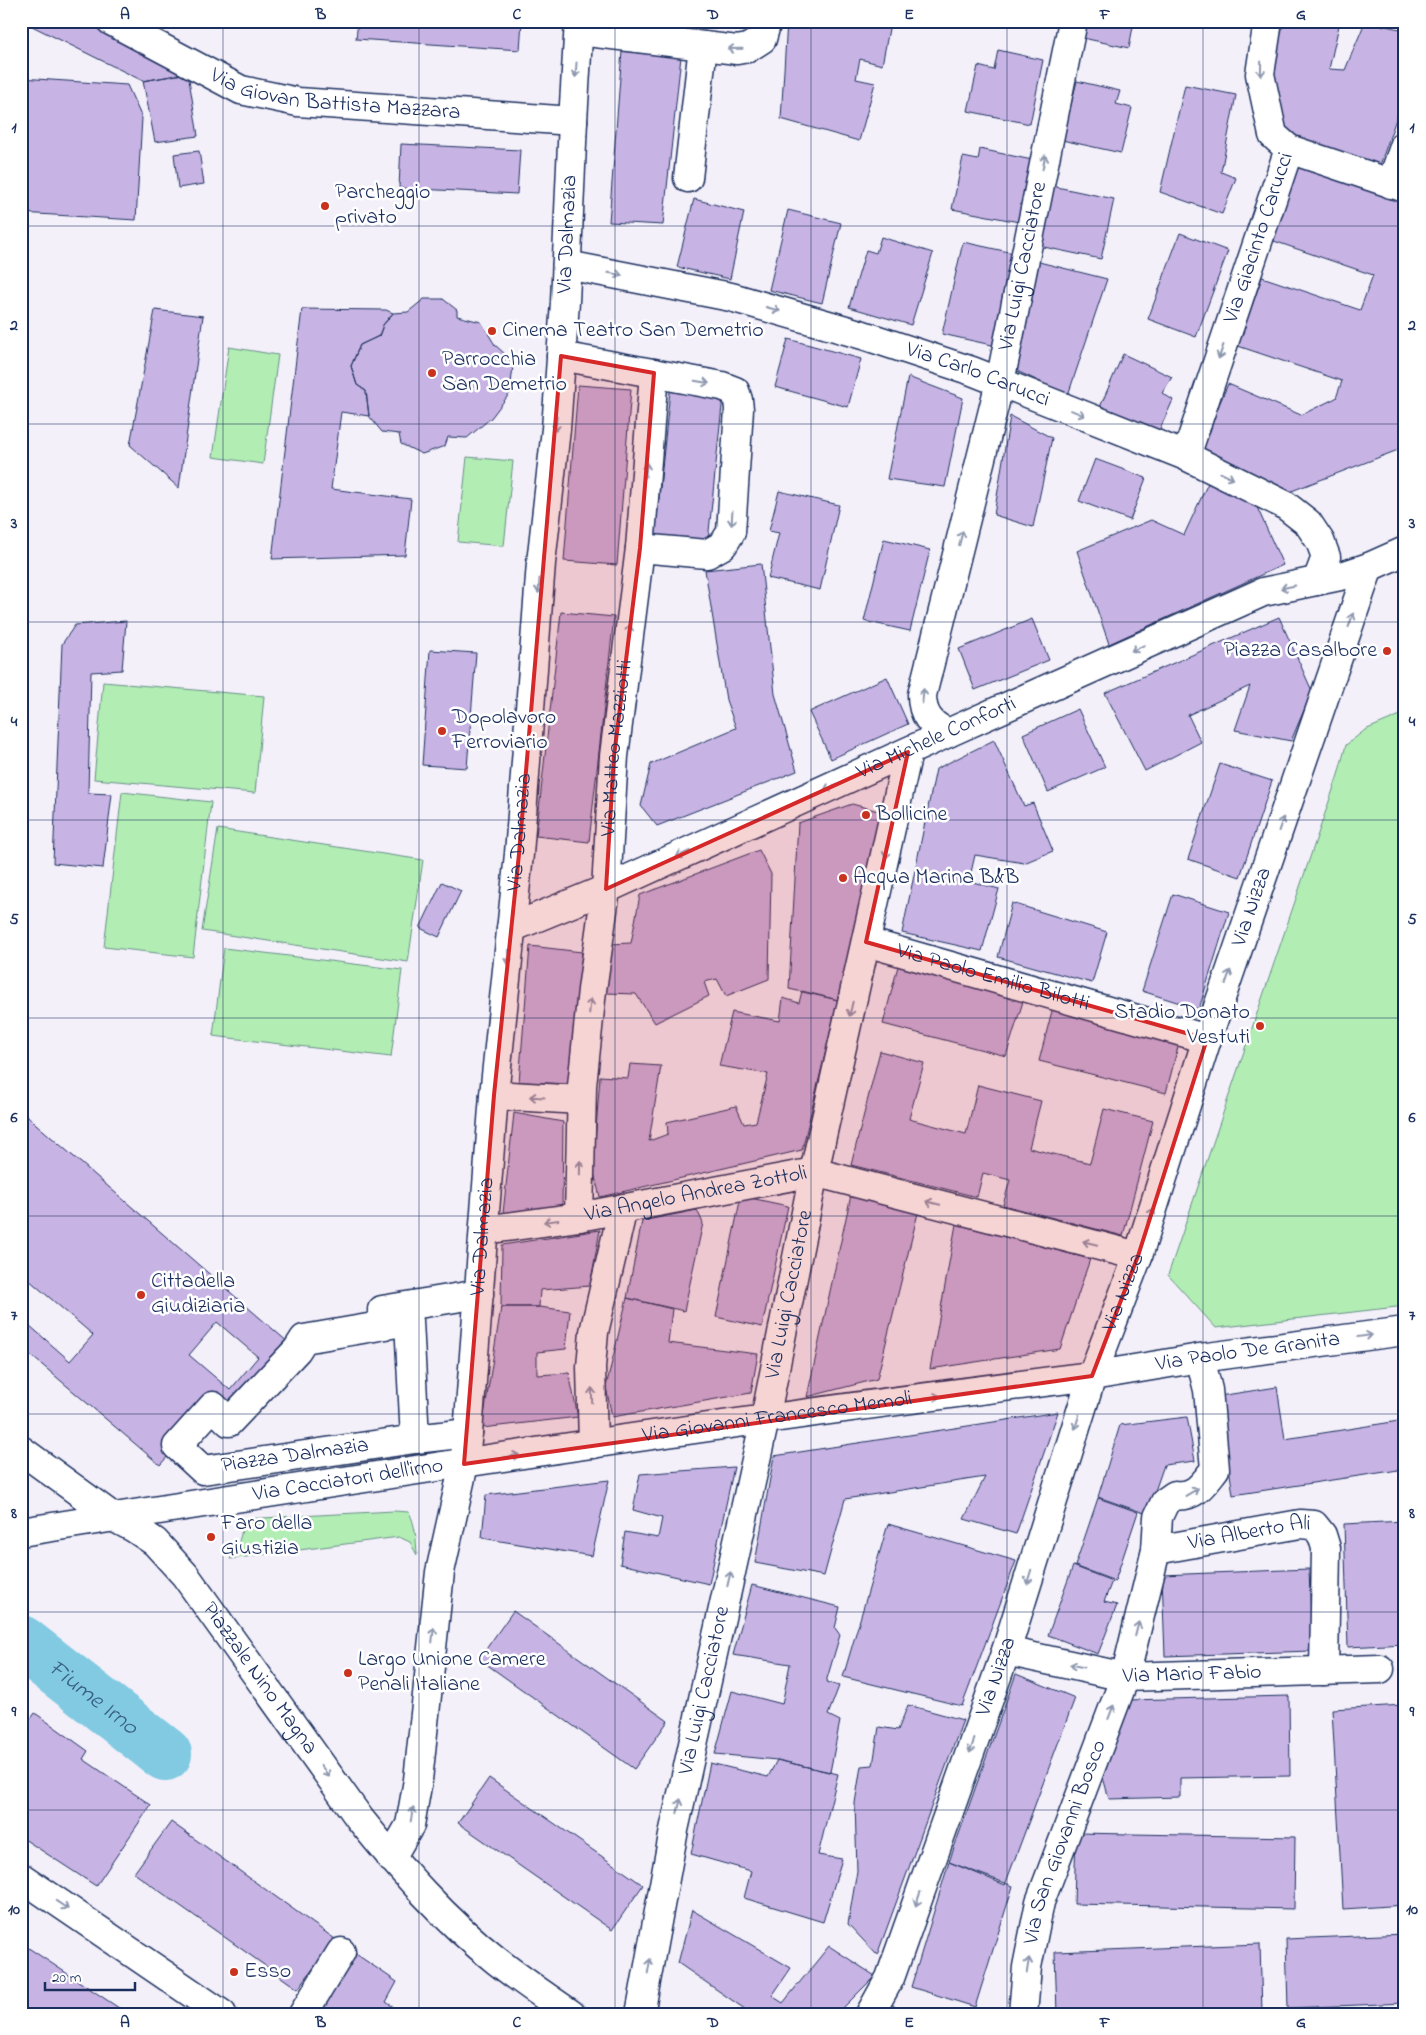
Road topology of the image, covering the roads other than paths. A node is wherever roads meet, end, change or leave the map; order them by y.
1 (111, 21) edge
2 (767, 21) edge
3 (1073, 21) edge
4 (1268, 21) edge
5 (579, 26) edge
6 (703, 46) junction
7 (573, 121) junction
8 (1405, 144) edge
9 (1289, 149) junction
10 (688, 178) dead end
11 (1390, 184) edge
12 (567, 265) junction
13 (561, 356) junction
14 (654, 374) junction
15 (1000, 382) junction
16 (1186, 456) junction
17 (640, 548) junction
18 (1405, 551) edge
19 (1369, 567) junction
20 (1317, 581) junction
21 (948, 733) junction
22 (908, 752) junction
23 (606, 889) junction
24 (511, 928) junction
25 (866, 942) junction
26 (1207, 1039) junction
27 (494, 1095) junction
28 (581, 1100) junction
29 (814, 1172) junction
30 (623, 1208) junction
31 (579, 1217) junction
32 (484, 1230) junction
33 (1138, 1256) junction
34 (479, 1294) junction
35 (1405, 1331) edge
36 (284, 1339) dead end
37 (1200, 1358) junction
38 (1092, 1376) junction
39 (765, 1419) junction
40 (468, 1433) junction
41 (415, 1439) junction
42 (593, 1444) junction
43 (30, 1456) edge
44 (464, 1464) junction
45 (203, 1502) junction
46 (113, 1517) junction
47 (21, 1532) edge
48 (1156, 1550) junction
49 (185, 1575) junction
50 (1006, 1651) junction
51 (1380, 1669) dead end
52 (1324, 1671) junction
53 (1125, 1677) junction
54 (391, 1858) junction
55 (21, 1877) edge
56 (341, 1952) dead end
57 (222, 2014) edge
58 (303, 2014) edge
59 (571, 2014) edge
60 (640, 2014) edge
61 (870, 2014) edge
62 (1023, 2014) edge

1 - 7 street, Via Giovan Battista Mazzara
2 -> 6 street
15 -> 3 street, Via Luigi Cacciatore
4 -> 9 street, Via Giacinto Carucci
5 - 6 street
5 -> 7 street, Via Dalmazia
6 - 10 street
7 - 12 street, Via Dalmazia
8 - 11 street
9 - 11 street
9 -> 16 street, Via Giacinto Carucci
12 - 13 street, Via Dalmazia
12 -> 15 street, Via Carlo Carucci
13 - 14 street
13 -> 24 street, Via Dalmazia
17 -> 14 street, Via Matteo Mazziotti
14 -> 17 street
15 -> 16 street, Via Carlo Carucci
21 -> 15 street, Via Luigi Cacciatore
16 -> 20 street, Via Carlo Carucci
23 -> 17 street, Via Matteo Mazziotti
18 - 19 street, Via Michele Conforti
19 - 20 street, Via Michele Conforti
26 -> 19 street, Via Nizza
20 -> 21 street, Via Michele Conforti
21 - 22 street, Via Michele Conforti
22 -> 23 street, Via Michele Conforti
22 -> 25 street, Via Luigi Cacciatore
23 - 24 street, Via Michele Conforti
28 -> 23 street, Via Matteo Mazziotti
24 -> 27 street, Via Dalmazia
25 - 26 street, Via Paolo Emilio Bilotti
25 -> 29 street, Via Luigi Cacciatore
33 -> 26 street, Via Nizza
28 -> 27 street
27 - 32 street, Via Dalmazia
31 -> 28 street, Via Matteo Mazziotti
29 - 30 street, Via Angelo Andrea Zottoli
33 -> 29 street, Via Angelo Andrea Zottoli
29 - 39 street, Via Luigi Cacciatore
30 - 31 street, Via Angelo Andrea Zottoli
42 -> 30 street
31 -> 32 street, Via Angelo Andrea Zottoli
32 - 34 street, Via Dalmazia
33 - 38 street, Via Nizza
34 - 36 street
34 - 40 street, Via Dalmazia
37 -> 35 street, Via Paolo De Granita
37 - 38 street, Via Paolo De Granita
48 -> 37 street, Via Alberto Ali
39 -> 38 street, Via Giovanni Francesco Memoli
38 -> 50 street, Via Nizza
39 - 42 street, Via Giovanni Francesco Memoli
60 -> 39 street, Via Luigi Cacciatore
40 - 41 street, Piazza Dalmazia
40 - 44 street, Via Dalmazia
41 - 41 street, Piazza Dalmazia
44 -> 42 street, Via Giovanni Francesco Memoli
43 - 46 street, Piazzale Nino Magna
43 - 47 street
44 - 45 street, Via Cacciatori dell'irno
54 -> 44 street, Via Dalmazia
45 - 46 street, Via Cacciatori dell'irno
45 - 49 street, Via Cacciatori dell'irno
46 - 47 street, Via Cacciatori dell'irno
46 - 49 street, Piazzale Nino Magna
48 - 52 street, Via Alberto Ali
53 -> 48 street, Via Alberto Ali
49 -> 54 street, Piazzale Nino Magna
53 -> 50 street, Via Mario Fabio
50 -> 61 street, Via Nizza
51 - 52 street, Via Mario Fabio
52 - 53 street, Via Mario Fabio
62 -> 53 street, Via San Giovanni Bosco
54 - 59 street, Piazzale Nino Magna
55 -> 57 street
56 - 58 street

